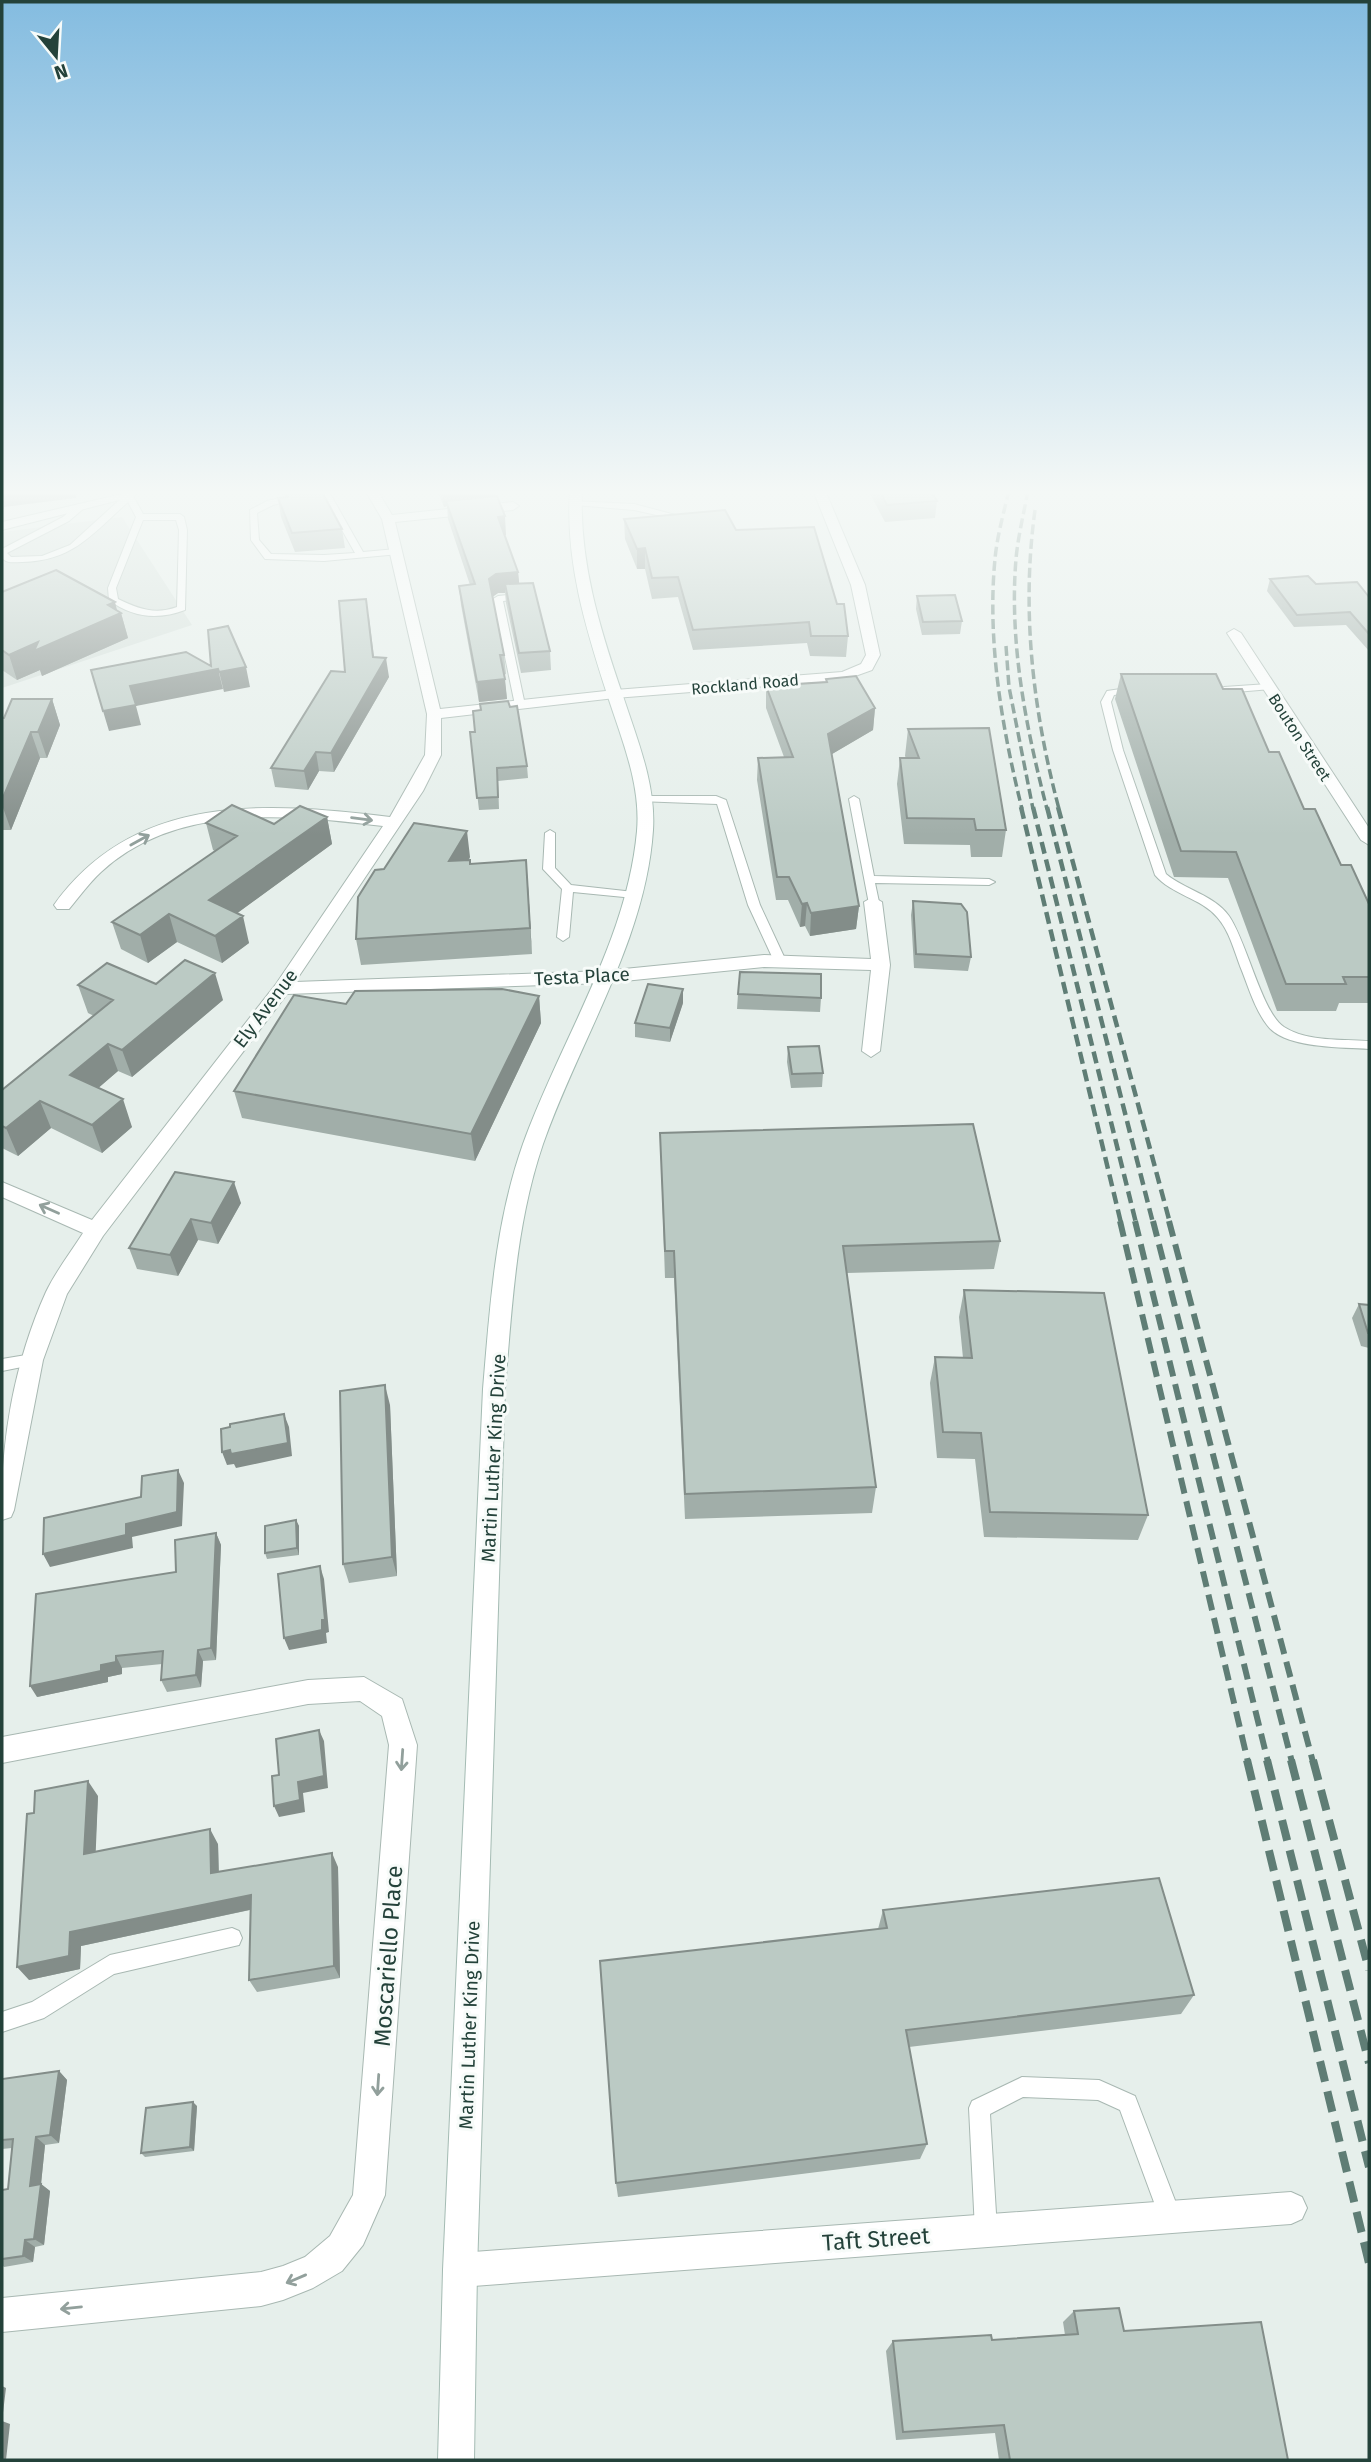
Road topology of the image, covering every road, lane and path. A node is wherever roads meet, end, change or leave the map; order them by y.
1 (123, 605) edge
2 (182, 605) edge
3 (409, 605) edge
4 (499, 605) edge
5 (590, 605) edge
6 (862, 605) edge
7 (1234, 633) dead end
8 (1268, 687) junction
9 (1144, 690) edge
10 (1216, 690) edge
11 (615, 694) junction
12 (520, 705) junction
13 (435, 714) junction
14 (642, 799) junction
15 (854, 799) dead end
16 (393, 822) junction
17 (550, 833) dead end
18 (1369, 840) edge
19 (869, 879) junction
20 (989, 882) dead end
21 (568, 888) junction
22 (634, 895) junction
23 (873, 902) joint
24 (63, 905) dead end
25 (563, 937) dead end
26 (780, 961) junction
27 (881, 965) junction
28 (604, 977) junction
29 (282, 988) junction
30 (1369, 1045) edge
31 (871, 1051) dead end
32 (2, 1189) edge
33 (96, 1230) junction
34 (32, 1360) junction
35 (2, 1364) edge
36 (2, 1510) edge
37 (2, 1750) edge
38 (232, 1938) dead end
39 (2, 2022) edge
40 (1291, 2208) dead end
41 (1170, 2216) junction
42 (986, 2230) junction
43 (460, 2270) junction
44 (2, 2315) edge
45 (456, 2460) edge

1 - 2 lane
3 - 13 street, Ely Avenue
4 - 12 lane
5 - 11 street, Martin Luther King Drive
6 - 11 street, Rockland Road
7 - 8 street, Bouton Street
8 - 10 lane
8 - 18 street, Bouton Street
9 - 30 lane
11 - 12 street, Rockland Road
11 - 14 street, Martin Luther King Drive
12 - 13 street, Rockland Road
13 - 16 street, Ely Avenue
14 - 22 street, Martin Luther King Drive
14 - 26 lane
15 - 19 lane
24 -> 16 street
16 - 29 street, Ely Avenue
17 - 21 lane
19 - 20 lane
19 - 23 lane
21 - 22 lane
21 - 25 lane
22 - 28 street, Martin Luther King Drive
23 - 27 street
26 - 27 street, Testa Place
26 - 28 street, Testa Place
27 - 31 street
28 - 29 street, Testa Place
28 - 43 street, Martin Luther King Drive
29 - 33 street, Ely Avenue
33 -> 32 street
33 - 34 street, Ely Avenue
34 - 35 lane
34 - 36 street, Ely Avenue
37 -> 44 street, Moscariello Place
38 - 39 lane
40 - 41 street, Taft Street
41 - 42 street, Taft Street
41 - 42 lane
42 - 43 street, Taft Street
43 - 45 street, Martin Luther King Drive

